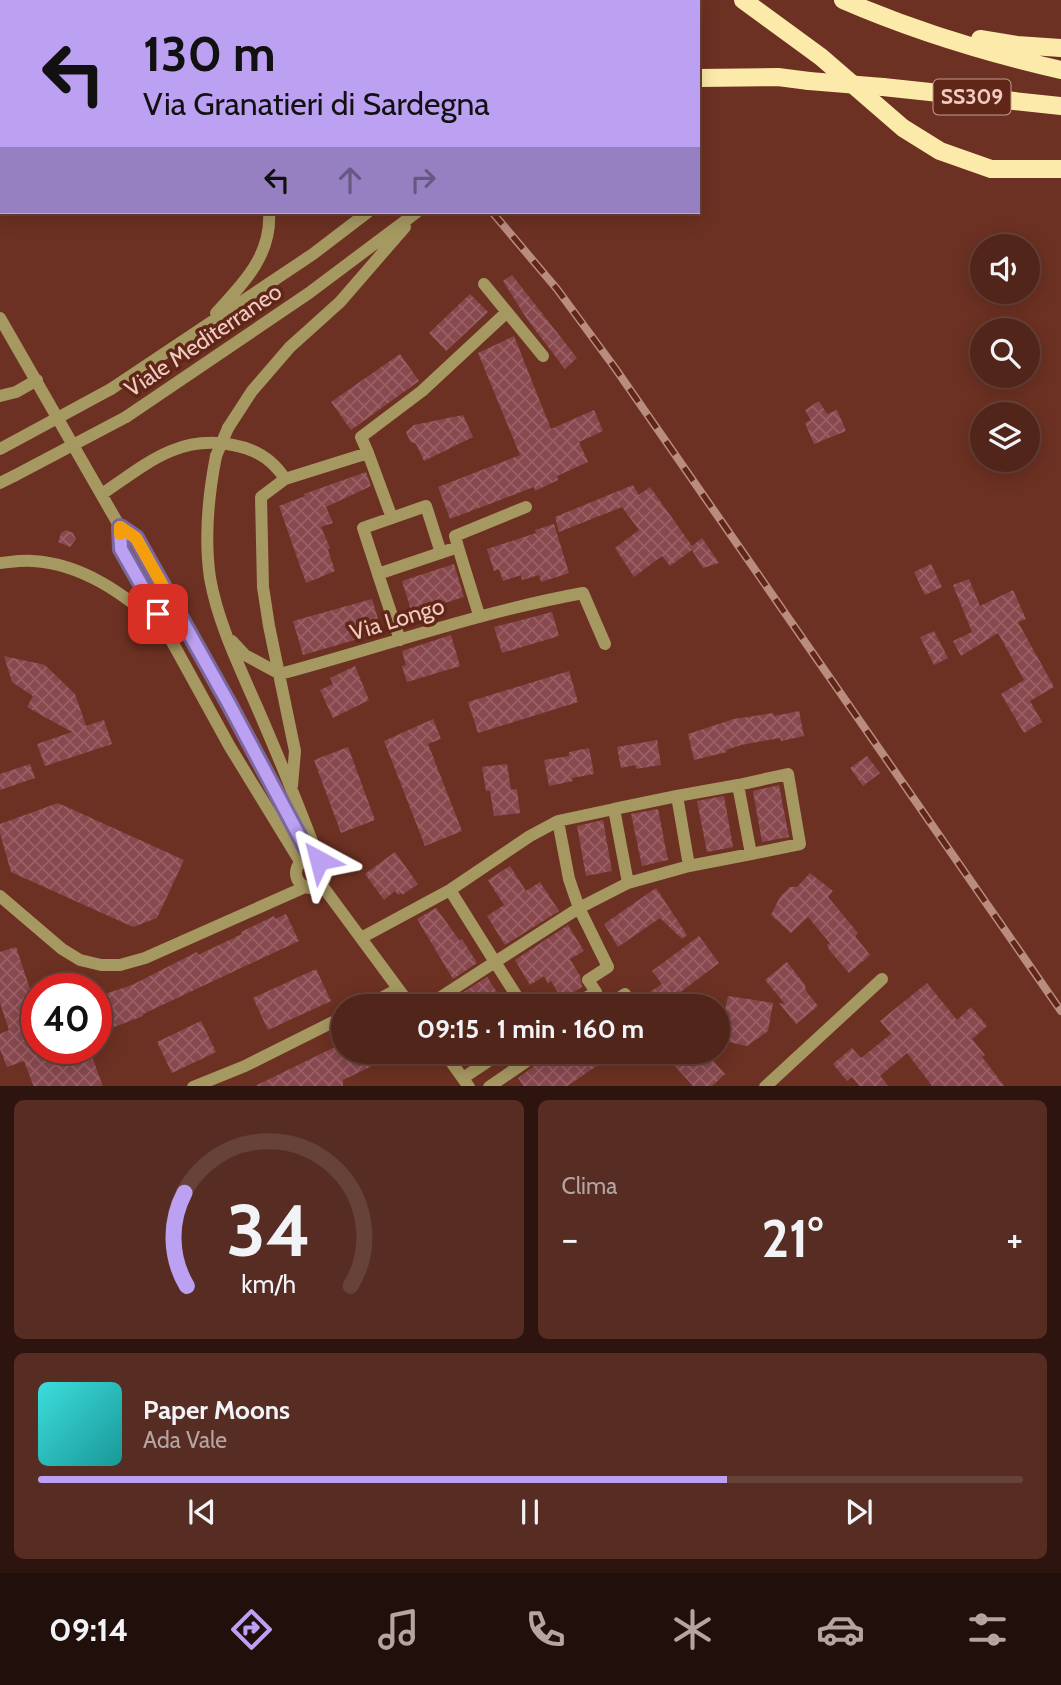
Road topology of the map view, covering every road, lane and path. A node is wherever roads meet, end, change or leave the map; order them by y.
1 (743, 0) edge
2 (842, 0) edge
3 (925, 31) junction
4 (1061, 48) edge
5 (1061, 70) edge
6 (700, 78) edge
7 (1061, 106) edge
8 (1061, 169) edge
9 (269, 214) edge
10 (365, 214) edge
11 (415, 214) edge
12 (416, 214) edge
13 (484, 284) dead end
14 (507, 312) junction
15 (0, 318) edge
16 (200, 331) junction
17 (543, 356) dead end
18 (37, 380) junction
19 (0, 396) edge
20 (0, 449) edge
21 (368, 453) junction
22 (285, 479) junction
23 (0, 483) edge
24 (102, 494) junction
25 (526, 507) dead end
26 (392, 518) junction
27 (120, 527) junction
28 (458, 547) junction
29 (441, 553) junction
30 (0, 562) edge
31 (378, 574) junction
32 (480, 615) junction
33 (168, 631) junction
34 (225, 632) junction
35 (400, 640) junction
36 (606, 644) dead end
37 (280, 674) junction
38 (738, 785) junction
39 (292, 786) junction
40 (677, 796) junction
41 (614, 808) junction
42 (558, 821) junction
43 (751, 854) junction
44 (310, 860) junction
45 (689, 866) junction
46 (628, 883) junction
47 (316, 886) junction
48 (450, 890) junction
49 (0, 896) edge
50 (579, 908) junction
51 (361, 938) junction
52 (495, 962) junction
53 (882, 979) dead end
54 (398, 989) junction
55 (389, 994) edge
56 (402, 994) edge
57 (446, 994) edge
58 (515, 994) edge
59 (593, 994) edge
60 (331, 1023) edge
61 (453, 1064) edge
62 (488, 1064) edge
63 (523, 1064) edge
64 (466, 1082) edge
65 (196, 1086) edge
66 (490, 1086) edge
67 (766, 1086) edge

1 - 8 main road
2 - 3 main road, SS309
3 - 4 main road, SS309
3 - 5 main road, SS309
6 - 7 main road, SS309, bridge
9 - 16 street
10 - 16 street, Viale Mediterraneo
11 - 23 street, Viale Mediterraneo, bridge
12 - 34 street, bridge
13 - 14 street
14 - 17 street
14 - 21 street
15 - 18 street
16 - 20 street, Viale Mediterraneo, bridge
18 - 19 street
18 - 24 street
21 - 22 street
21 - 26 street
22 - 24 street
22 - 37 street
24 - 27 street
25 - 28 street
26 - 29 street
26 - 31 street
27 - 33 street
27 - 44 street
28 - 29 street
28 - 32 street
29 - 31 street
30 - 33 street
31 - 35 street
32 - 35 street, Via Longo
32 - 36 street, Via Longo
33 - 44 street
34 - 37 street
34 - 39 street
35 - 37 street, Via Longo
37 - 39 street
38 - 40 street
38 - 43 street
38 - 43 street
39 - 44 street
40 - 41 street
40 - 45 street
41 - 42 street
41 - 46 street
42 - 48 street
42 - 50 street
43 - 45 street
44 - 47 street
44 - 47 street
45 - 46 street
46 - 50 street
47 - 49 street
47 - 51 street
48 - 51 street
48 - 52 street
50 - 52 street
50 - 59 street
51 - 54 street
52 - 57 street
52 - 58 street
53 - 67 street
54 - 55 street
54 - 56 street
60 - 65 street
61 - 64 street
62 - 64 street
63 - 66 street

